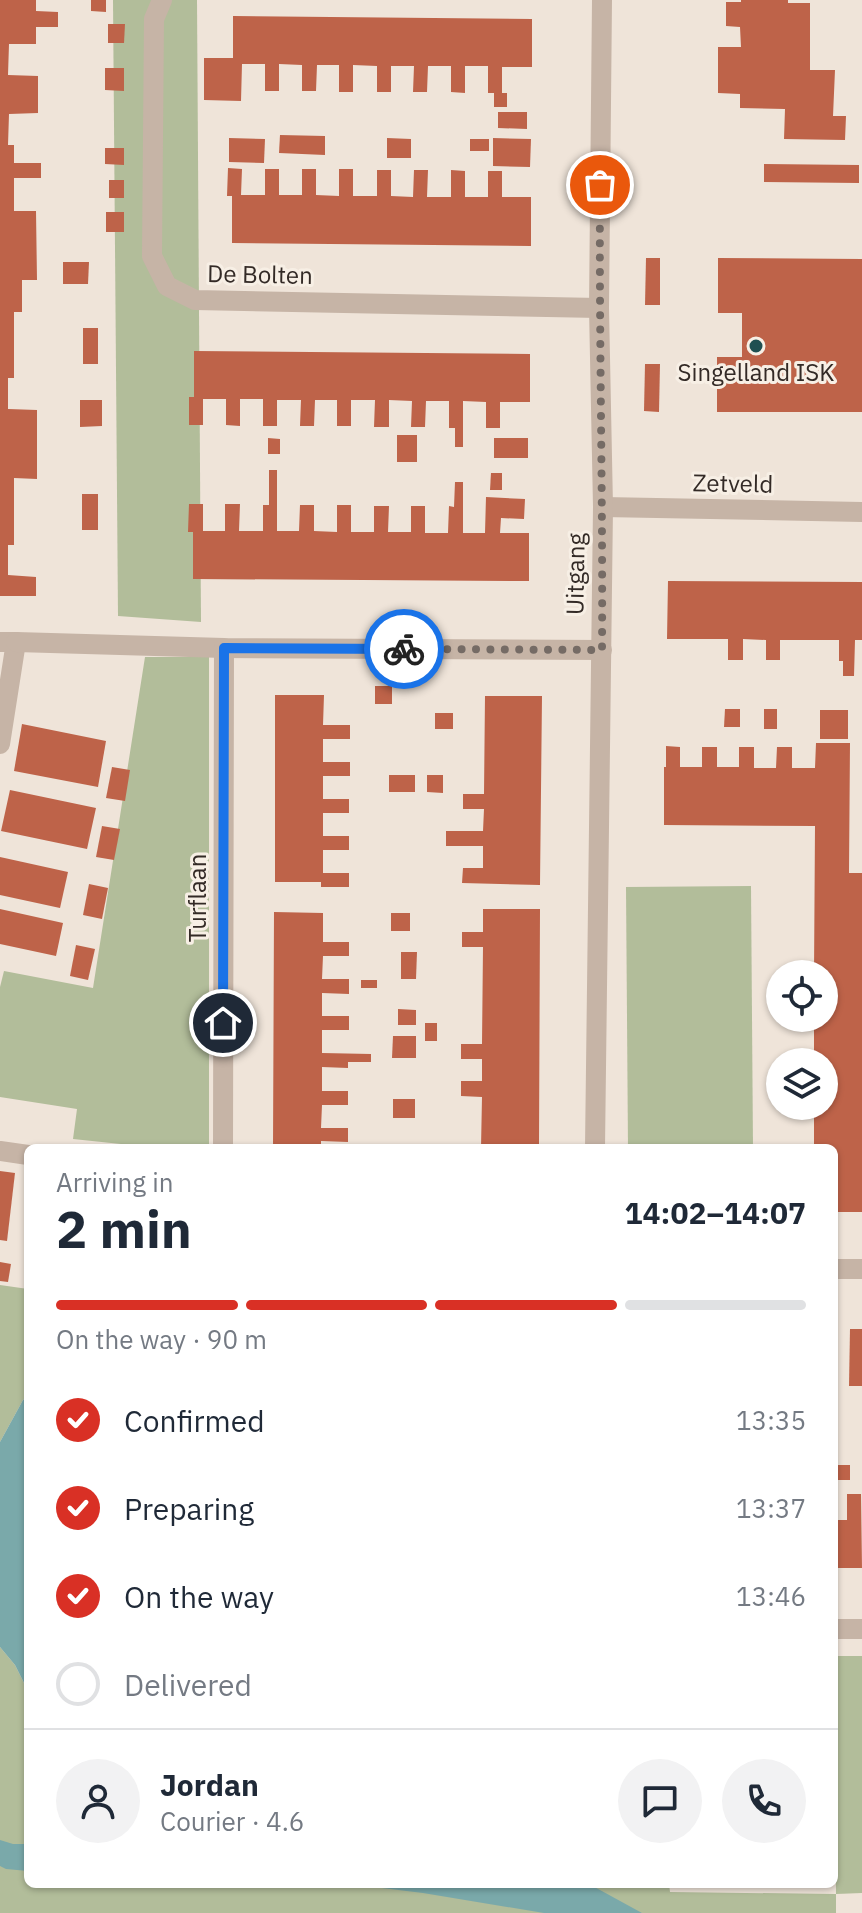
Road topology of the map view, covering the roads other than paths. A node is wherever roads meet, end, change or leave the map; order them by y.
1 (162, 0) edge
2 (602, 0) edge
3 (599, 308) junction
4 (603, 507) junction
5 (862, 512) edge
6 (8, 642) edge
7 (224, 648) junction
8 (602, 650) junction
9 (0, 744) edge
10 (223, 1144) edge
11 (595, 1144) edge
12 (0, 1151) edge
13 (24, 1154) edge
14 (838, 1269) edge
15 (862, 1269) edge
16 (838, 1629) edge
17 (862, 1629) edge

1 - 3 street, De Bolten
2 - 3 street, Uitgang
3 - 4 street, Uitgang
4 - 5 street, Zetveld
4 - 8 street, Uitgang
6 - 7 street
6 - 9 street
7 - 8 street
7 - 10 street, Turflaan
8 - 11 street, Uitgang
12 - 13 street
14 - 15 street
16 - 17 street

